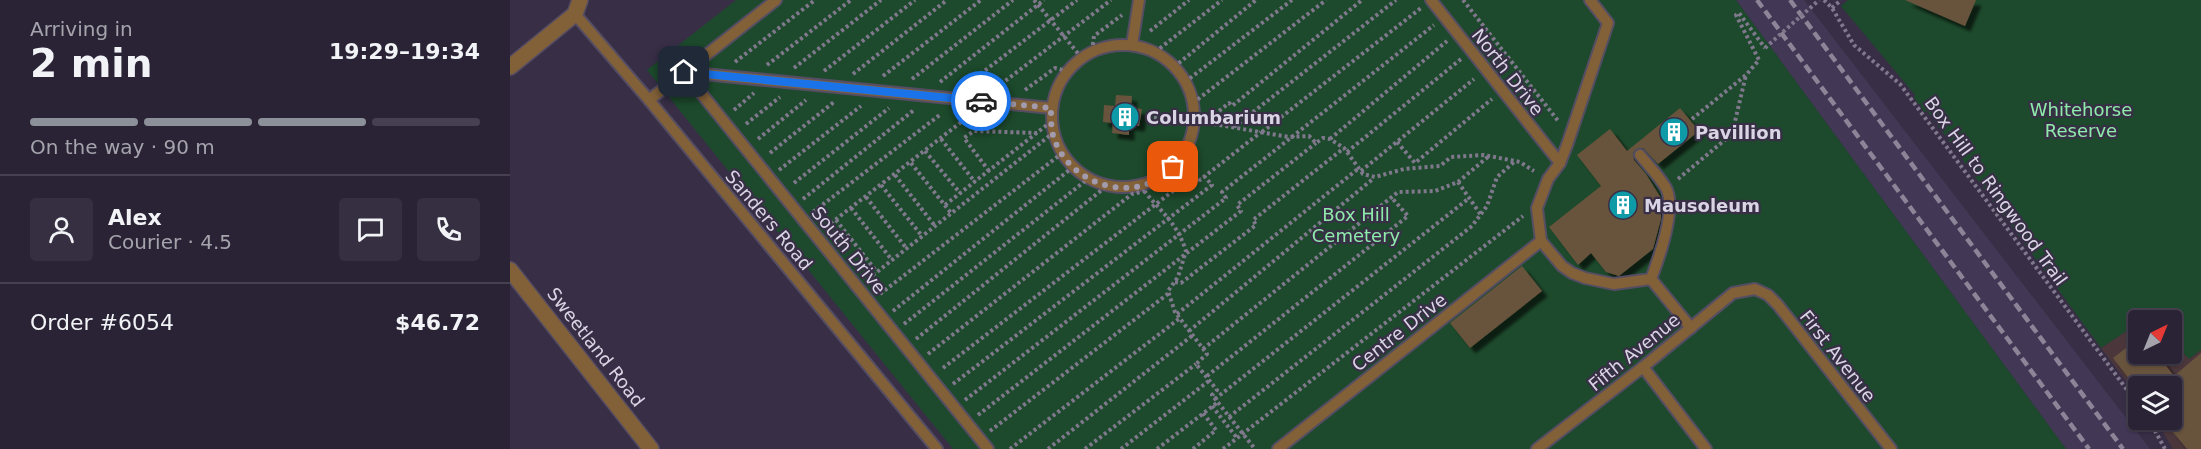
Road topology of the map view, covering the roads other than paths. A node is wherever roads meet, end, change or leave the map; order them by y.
1 (776, 0) edge
2 (1431, 0) edge
3 (1590, 0) edge
4 (1138, 1) edge
5 (578, 7) edge
6 (1132, 45) junction
7 (510, 67) edge
8 (684, 72) junction
9 (649, 100) junction
10 (1051, 108) junction
11 (1640, 155) dead end
12 (1560, 164) junction
13 (1542, 241) junction
14 (510, 270) edge
15 (1651, 279) junction
16 (1755, 289) joint
17 (1691, 328) junction
18 (1643, 367) junction
19 (651, 449) edge
20 (937, 449) edge
21 (988, 449) edge
22 (1278, 449) edge
23 (1537, 449) edge
24 (1706, 449) edge
25 (1891, 449) edge

1 - 8 lane
2 - 12 lane, North Drive
3 - 12 lane
4 - 6 lane
5 - 7 street
5 - 9 lane, Sanders Road
6 - 10 lane
6 - 10 lane
8 - 9 lane
8 - 10 lane
8 - 21 lane, South Drive
9 - 20 lane, Sanders Road
11 - 15 lane
12 - 13 lane
13 - 15 lane
13 - 22 lane, Centre Drive
14 - 19 street, Sweetland Road
15 - 17 lane
16 - 17 lane, Fifth Avenue
16 - 25 lane, First Avenue
17 - 18 lane, Fifth Avenue
18 - 23 lane, Fifth Avenue
18 - 24 lane

